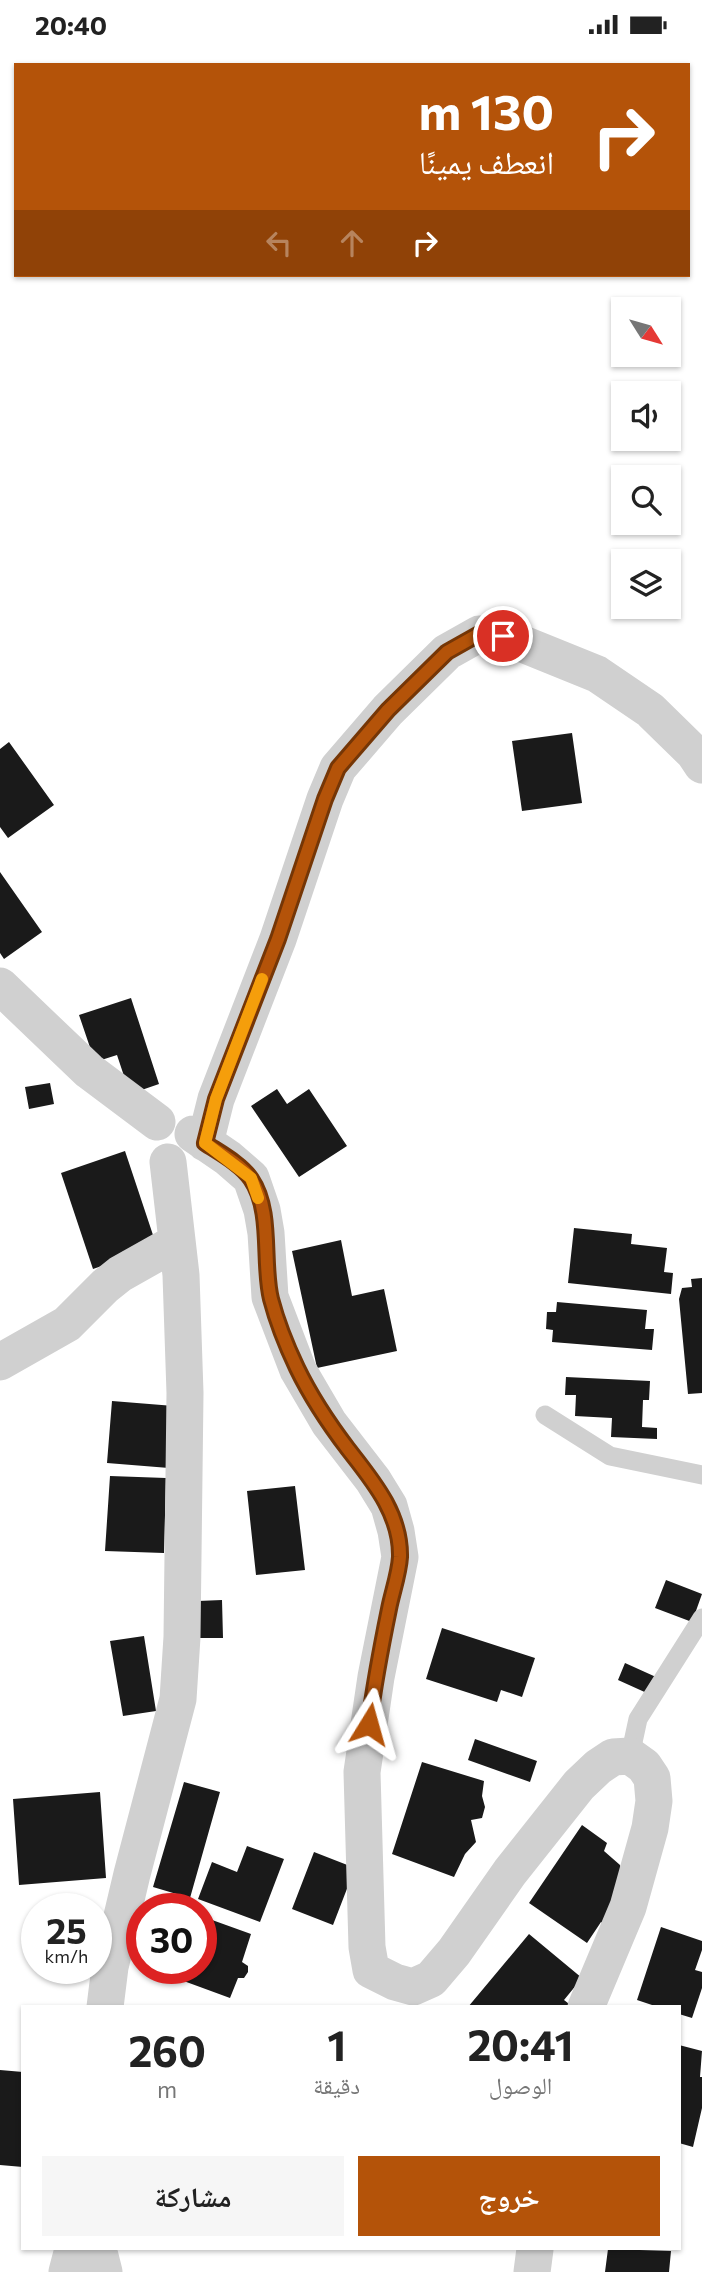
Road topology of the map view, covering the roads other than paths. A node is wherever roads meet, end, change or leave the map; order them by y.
1 (702, 765) edge
2 (0, 986) edge
3 (157, 1122) junction
4 (199, 1139) junction
5 (168, 1162) junction
6 (177, 1242) junction
7 (0, 1362) edge
8 (545, 1415) dead end
9 (702, 1475) edge
10 (702, 1618) edge
11 (630, 1756) junction
12 (105, 2005) edge
13 (587, 2005) edge
14 (73, 2250) edge
15 (96, 2250) edge
16 (535, 2250) edge
17 (66, 2272) edge
18 (104, 2272) edge
19 (533, 2272) edge

1 - 4 street
2 - 3 street
3 - 4 street
3 - 5 street
4 - 5 street
4 - 11 street
5 - 6 street
6 - 7 street
6 - 12 street
8 - 9 lane
10 - 11 lane
11 - 13 street
14 - 17 street
15 - 18 street
16 - 19 street

